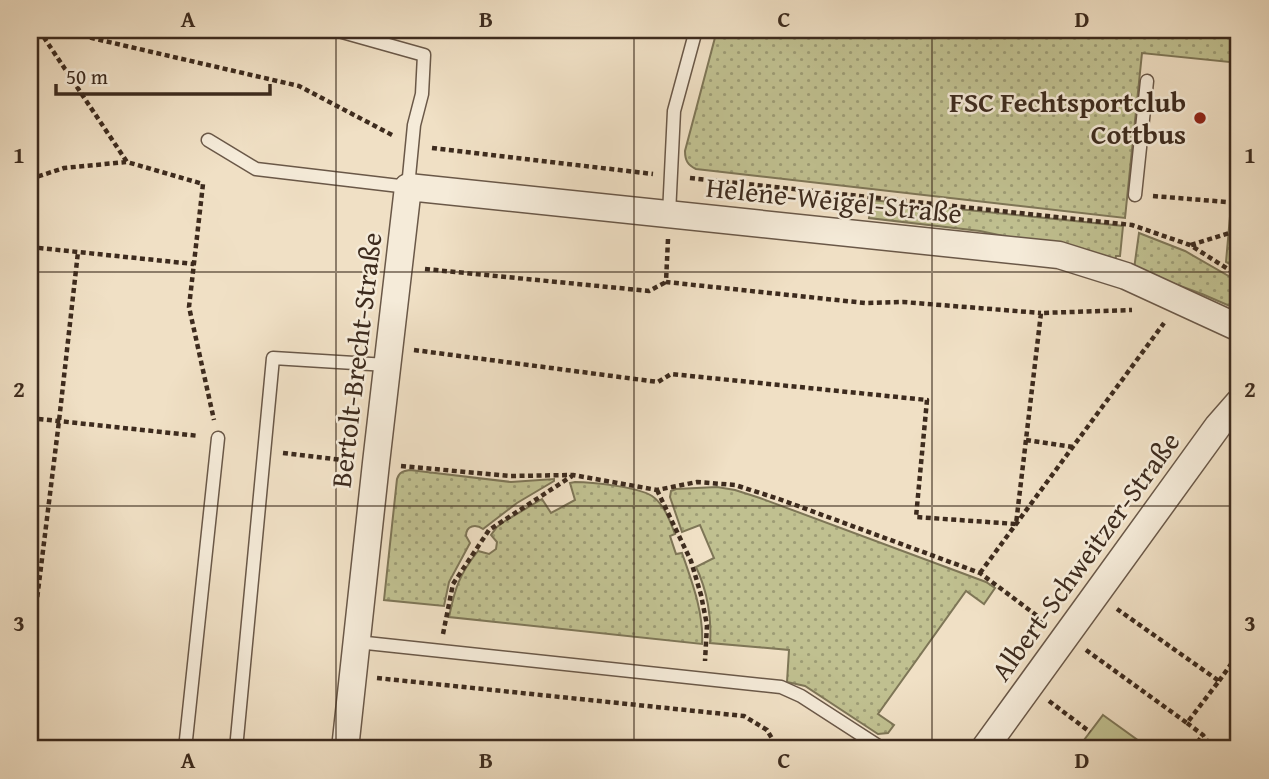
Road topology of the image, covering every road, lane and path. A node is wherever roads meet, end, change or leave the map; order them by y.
1 (36, 30) edge
2 (57, 30) edge
3 (335, 30) edge
4 (696, 30) edge
5 (30, 48) edge
6 (1147, 81) dead end
7 (208, 140) dead end
8 (412, 146) junction
9 (127, 162) junction
10 (671, 176) junction
11 (30, 179) edge
12 (408, 187) junction
13 (1135, 195) joint
14 (1239, 203) edge
15 (669, 214) junction
16 (1239, 230) edge
17 (1190, 246) junction
18 (30, 247) edge
19 (78, 252) junction
20 (194, 264) junction
21 (414, 268) dead end
22 (1239, 276) edge
23 (666, 282) junction
24 (1144, 310) dead end
25 (1041, 313) junction
26 (1167, 319) dead end
27 (1239, 328) edge
28 (396, 357) junction
29 (1239, 401) edge
30 (30, 418) edge
31 (59, 421) junction
32 (218, 438) junction
33 (1026, 440) junction
34 (265, 446) junction
35 (1073, 447) junction
36 (376, 463) junction
37 (573, 475) junction
38 (657, 490) junction
39 (1016, 524) junction
40 (980, 573) junction
41 (1111, 606) dead end
42 (1066, 637) junction
43 (357, 642) junction
44 (442, 650) junction
45 (1239, 653) edge
46 (30, 656) edge
47 (370, 678) dead end
48 (704, 678) junction
49 (1219, 681) junction
50 (1043, 697) dead end
51 (1187, 723) junction
52 (1090, 732) dead end
53 (1203, 735) junction
54 (185, 749) edge
55 (236, 749) edge
56 (345, 749) edge
57 (778, 749) edge
58 (883, 749) edge
59 (984, 749) edge
60 (1192, 749) edge
61 (1213, 749) edge

1 - 5 path
1 - 9 path
2 - 8 path
3 - 8 lane
4 - 10 lane
6 - 13 lane
7 - 12 lane
8 - 10 path
8 - 12 lane
9 - 11 path
9 - 20 path
10 - 15 lane
10 - 17 path
12 - 15 street, Helene-Weigel-Straße
12 - 28 street, Bertolt-Brecht-Straße
13 - 14 path
15 - 23 path
15 - 27 street, Helene-Weigel-Straße
16 - 17 path
17 - 22 path
18 - 19 path
19 - 20 path
19 - 31 path
20 - 32 path
21 - 23 path
23 - 25 path
24 - 25 path
25 - 33 path
26 - 35 path
28 - 34 lane
28 - 36 street, Bertolt-Brecht-Straße
28 - 39 path
29 - 42 street, Albert-Schweitzer-Straße
30 - 31 path
31 - 32 path
31 - 46 path
32 - 54 lane
33 - 35 path
33 - 39 path
34 - 36 path
34 - 55 lane
35 - 39 path
36 - 37 path
36 - 43 street, Bertolt-Brecht-Straße
37 - 38 path
37 - 44 path
38 - 40 path
38 - 48 path
39 - 40 path
40 - 42 path
41 - 49 path
42 - 51 path
42 - 59 street, Albert-Schweitzer-Straße
43 - 44 lane
43 - 56 street, Bertolt-Brecht-Straße
44 - 48 lane
45 - 49 path
47 - 57 path
48 - 58 lane
49 - 51 path
50 - 52 path
51 - 53 path
53 - 60 path
53 - 61 path

